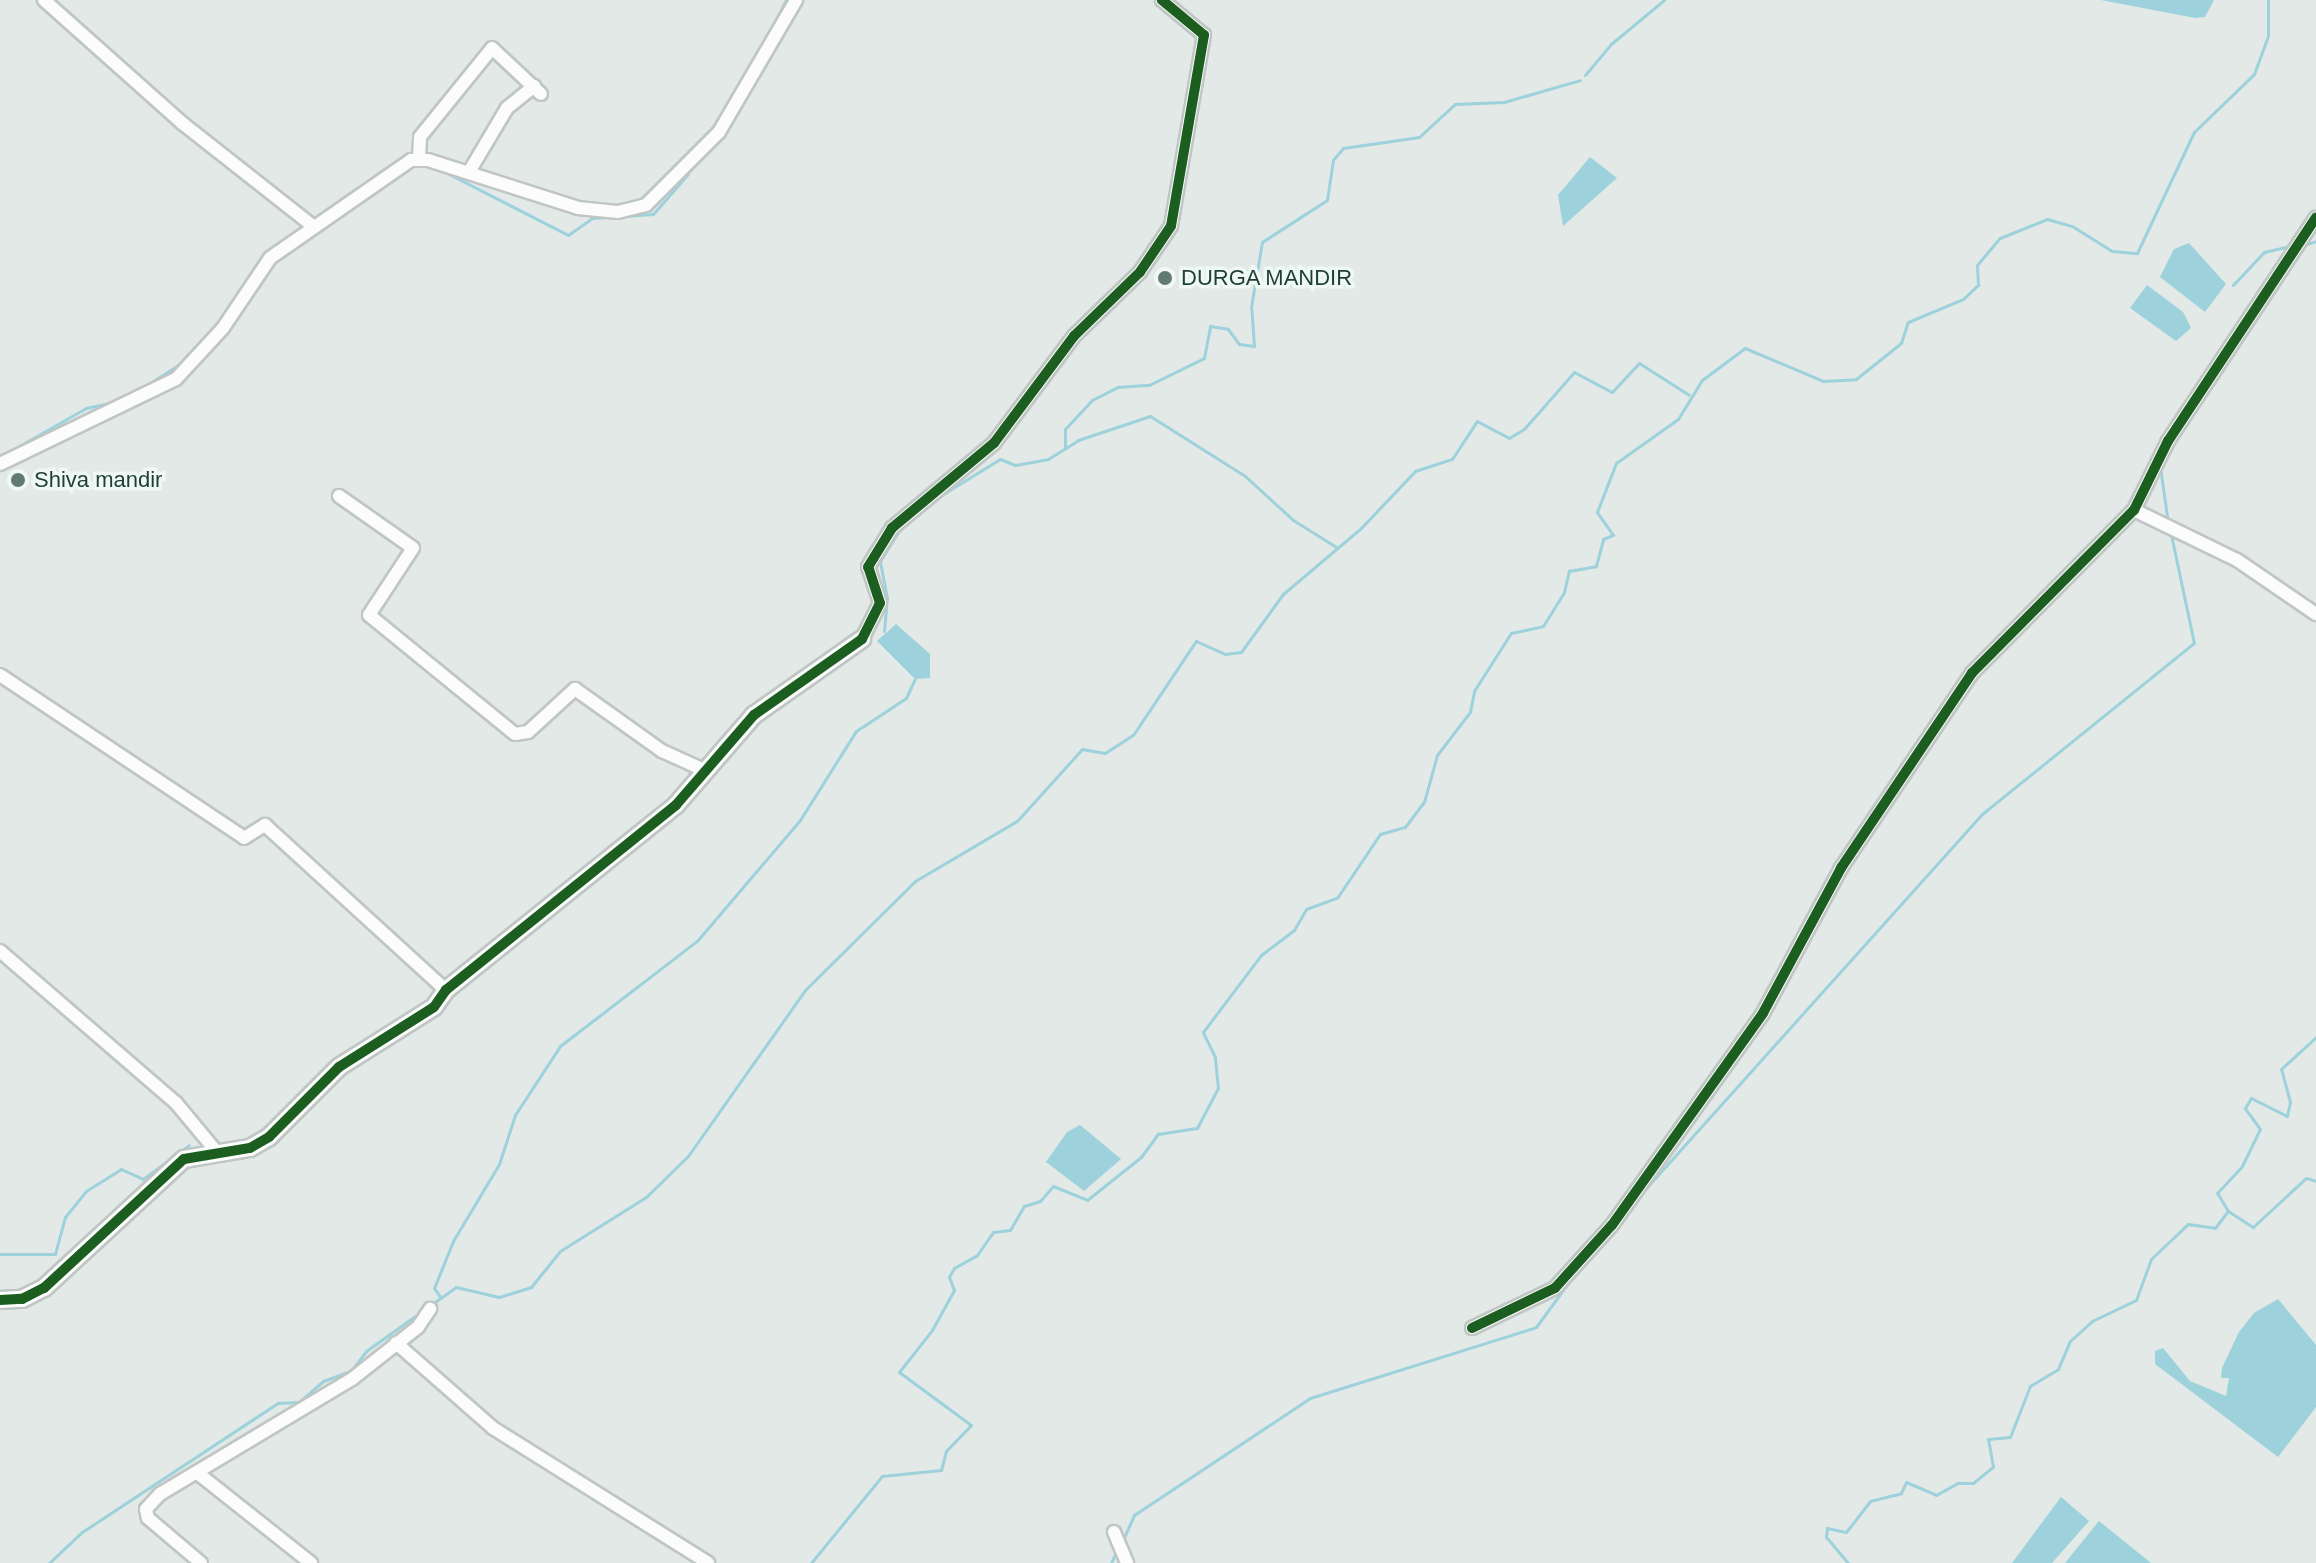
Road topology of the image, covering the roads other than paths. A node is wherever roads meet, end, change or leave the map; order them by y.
1 (44, 0) edge
2 (796, 0) edge
3 (1162, 0) edge
4 (419, 158) junction
5 (469, 172) junction
6 (2316, 217) edge
7 (314, 227) junction
8 (0, 464) edge
9 (339, 496) dead end
10 (2134, 510) junction
11 (2316, 614) edge
12 (862, 639) joint
13 (0, 675) edge
14 (706, 771) junction
15 (0, 951) edge
16 (446, 990) junction
17 (216, 1151) junction
18 (0, 1300) edge
19 (430, 1309) dead end
20 (1472, 1328) dead end
21 (396, 1343) junction
22 (200, 1475) junction
23 (1114, 1532) dead end
24 (201, 1563) edge
25 (311, 1563) edge
26 (708, 1563) edge
27 (1127, 1563) edge

1 - 7 street
2 - 5 street
3 - 12 street
4 - 5 street
4 - 5 street
4 - 7 street
6 - 10 street
7 - 8 street
9 - 14 street
10 - 11 street
10 - 20 street
12 - 14 street
13 - 16 street
14 - 16 street
15 - 17 street
16 - 17 street
17 - 18 street
19 - 21 street
21 - 22 street
21 - 26 street
22 - 24 street
22 - 25 street
23 - 27 street

